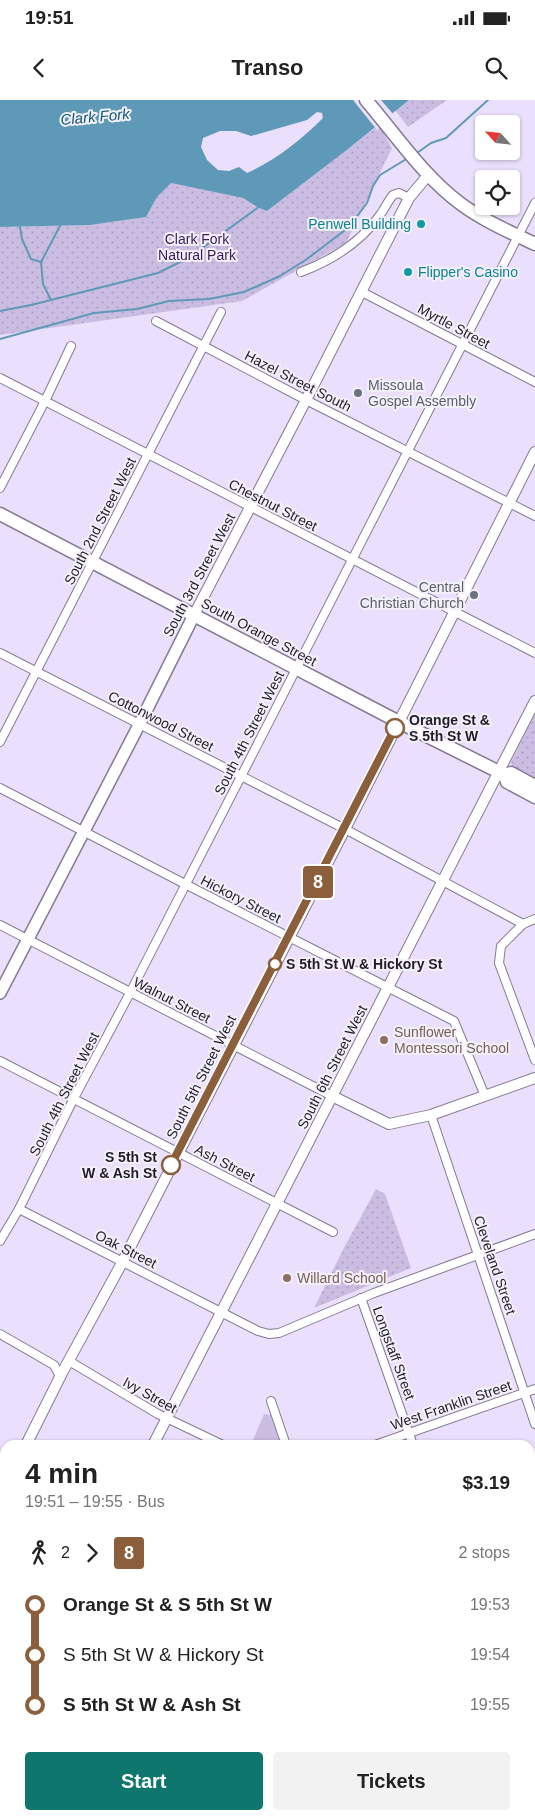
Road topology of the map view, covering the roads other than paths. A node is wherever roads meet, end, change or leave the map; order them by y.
1 (366, 100) edge
2 (429, 174) junction
3 (409, 198) junction
4 (535, 202) edge
5 (518, 236) junction
6 (535, 244) edge
7 (301, 272) dead end
8 (362, 292) junction
9 (222, 312) dead end
10 (156, 321) dead end
11 (462, 345) junction
12 (71, 346) dead end
13 (204, 346) junction
14 (0, 378) edge
15 (535, 382) edge
16 (306, 400) junction
17 (45, 401) junction
18 (408, 450) junction
19 (535, 452) edge
20 (148, 455) junction
21 (0, 488) edge
22 (510, 503) junction
23 (251, 507) junction
24 (0, 514) edge
25 (535, 516) edge
26 (352, 560) junction
27 (93, 562) junction
28 (454, 612) junction
29 (194, 615) junction
30 (0, 652) edge
31 (535, 653) edge
32 (296, 668) junction
33 (36, 671) junction
34 (535, 701) edge
35 (399, 722) junction
36 (139, 725) junction
37 (0, 742) edge
38 (502, 774) junction
39 (241, 776) junction
40 (535, 786) edge
41 (0, 788) edge
42 (535, 797) edge
43 (345, 829) junction
44 (84, 831) junction
45 (443, 880) junction
46 (185, 884) junction
47 (535, 919) edge
48 (522, 924) junction
49 (0, 925) edge
50 (289, 937) junction
51 (28, 940) junction
52 (388, 986) junction
53 (0, 993) edge
54 (130, 994) junction
55 (233, 1045) junction
56 (535, 1060) edge
57 (0, 1061) edge
58 (535, 1078) edge
59 (332, 1096) junction
60 (485, 1096) junction
61 (74, 1098) junction
62 (431, 1115) junction
63 (178, 1153) junction
64 (277, 1203) junction
65 (19, 1209) junction
66 (333, 1232) dead end
67 (535, 1234) edge
68 (0, 1241) edge
69 (478, 1255) junction
70 (122, 1261) junction
71 (361, 1298) junction
72 (222, 1312) junction
73 (0, 1334) edge
74 (69, 1361) junction
75 (60, 1376) junction
76 (535, 1389) edge
77 (524, 1393) junction
78 (271, 1401) dead end
79 (167, 1419) junction
80 (535, 1424) edge
81 (409, 1434) junction
82 (28, 1440) edge
83 (156, 1440) edge
84 (212, 1440) edge
85 (284, 1440) edge
86 (391, 1440) edge
87 (411, 1440) edge

1 - 2 main road
2 - 3 street, South 3rd Street West
2 - 5 main road
3 - 7 street
3 - 8 street, South 3rd Street West
4 - 5 street, South 4th Street West
5 - 6 main road
5 - 11 street, South 4th Street West
8 - 11 street, Myrtle Street
8 - 16 street, South 3rd Street West
9 - 13 street, South 2nd Street West
10 - 13 street, Hazel Street South
11 - 15 street, Myrtle Street
11 - 18 street, South 4th Street West
12 - 17 street
13 - 16 street, Hazel Street South
13 - 20 street, South 2nd Street West
14 - 17 street, Chestnut Street
16 - 18 street, Hazel Street South
16 - 23 street, South 3rd Street West
17 - 20 street, Chestnut Street
17 - 21 street
18 - 22 street, Hazel Street South
18 - 26 street, South 4th Street West
19 - 22 street, South 5th Street West
20 - 23 street, Chestnut Street
20 - 27 street, South 2nd Street West
22 - 25 street, Hazel Street South
22 - 28 street, South 5th Street West
23 - 26 street, Chestnut Street
23 - 29 street, South 3rd Street West
24 - 27 main road, South Orange Street
26 - 28 street, Chestnut Street
26 - 32 street, South 4th Street West
27 - 29 main road, South Orange Street
27 - 33 street, South 2nd Street West
28 - 31 street, Chestnut Street
28 - 35 street, South 5th Street West
29 - 32 main road, South Orange Street
29 - 36 main road, South 3rd Street West
30 - 33 street, Cottonwood Street
32 - 35 main road, South Orange Street
32 - 39 street, South 4th Street West
33 - 36 street, Cottonwood Street
33 - 37 street, South 2nd Street West
34 - 38 street, South 6th Street West
35 - 38 main road, South Orange Street
35 - 43 street, South 5th Street West
36 - 39 street, Cottonwood Street
36 - 44 main road, South 3rd Street West
38 - 40 main road
38 - 42 main road
38 - 45 street, South 6th Street West
39 - 43 street, Cottonwood Street
39 - 46 street, South 4th Street West
41 - 44 street, Hickory Street
43 - 45 street, Cottonwood Street
43 - 50 street, South 5th Street West
44 - 46 street, Hickory Street
44 - 51 main road, South 3rd Street West
45 - 48 street, Cottonwood Street
45 - 52 street, South 6th Street West
46 - 50 street, Hickory Street
46 - 54 street, South 4th Street West
47 - 48 street
48 - 56 street
49 - 51 street, Walnut Street
50 - 52 street, Hickory Street
50 - 55 street, South 5th Street West
51 - 53 main road, South 3rd Street West
51 - 54 street, Walnut Street
52 - 59 street, South 6th Street West
52 - 60 street, Hickory Street
54 - 55 street, Walnut Street
54 - 61 street, South 4th Street West
55 - 59 street, Walnut Street
55 - 63 street, South 5th Street West
57 - 61 street, Ash Street
58 - 60 street
59 - 62 street
59 - 64 street, South 6th Street West
60 - 62 street
61 - 63 street, Ash Street
61 - 65 street, South 4th Street West
62 - 69 street, Cleveland Street
63 - 64 street, Ash Street
63 - 70 street, South 5th Street West
64 - 66 street, Ash Street
64 - 72 street, South 6th Street West
65 - 68 street, South 4th Street West
65 - 70 street, Oak Street
67 - 69 street
69 - 71 street
69 - 77 street, Cleveland Street
70 - 72 street, Oak Street
70 - 74 street, South 5th Street West
71 - 72 street, Oak Street
71 - 81 street, Longstaff Street
72 - 79 street, South 6th Street West
73 - 75 street
74 - 75 street, South 5th Street West
74 - 79 street, Ivy Street
75 - 82 street, South 5th Street West
76 - 77 street, West Franklin Street
77 - 80 street, Cleveland Street
77 - 81 street, West Franklin Street
78 - 85 street
79 - 83 street, South 6th Street West
79 - 84 street, Ivy Street
81 - 86 street, West Franklin Street
81 - 87 street, Longstaff Street

